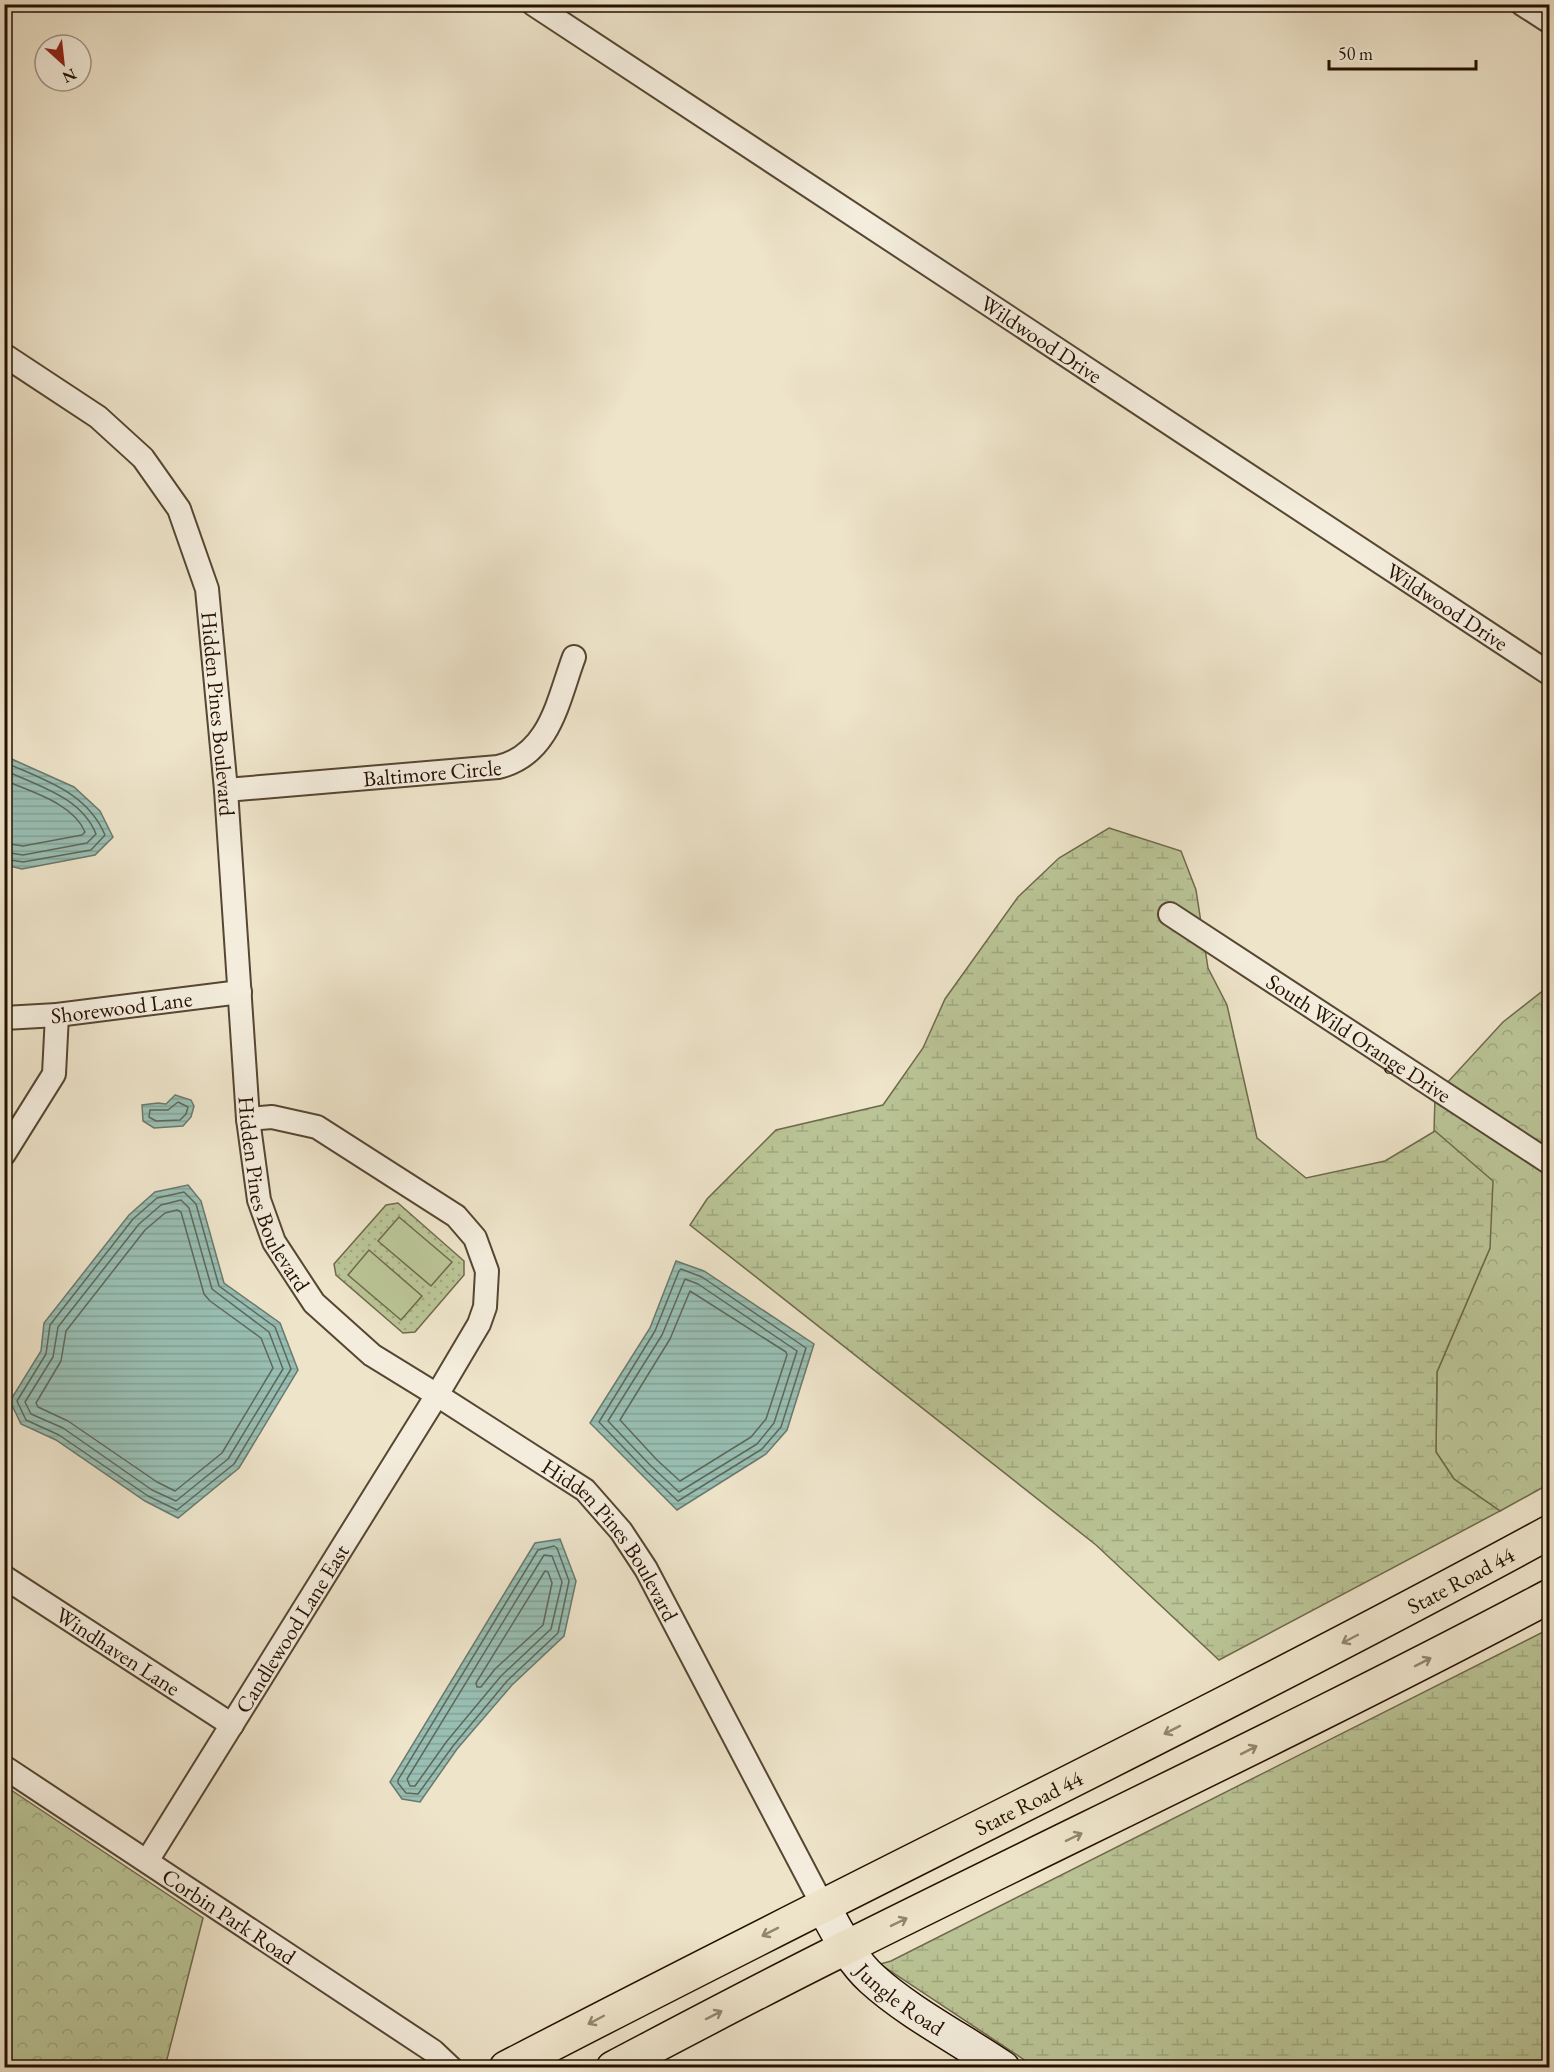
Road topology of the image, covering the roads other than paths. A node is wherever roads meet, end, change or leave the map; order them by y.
1 (533, 4) edge
2 (1521, 4) edge
3 (1550, 22) edge
4 (4, 355) edge
5 (574, 657) dead end
6 (1550, 674) edge
7 (226, 790) junction
8 (1170, 914) dead end
9 (240, 992) junction
10 (57, 1015) junction
11 (4, 1018) edge
12 (248, 1119) junction
13 (4, 1154) edge
14 (1550, 1163) edge
15 (437, 1395) junction
16 (1550, 1533) edge
17 (4, 1577) edge
18 (1550, 1591) edge
19 (1550, 1596) edge
20 (1502, 1621) junction
21 (232, 1725) junction
22 (4, 1767) edge
23 (147, 1861) junction
24 (823, 1906) junction
25 (846, 1947) junction
26 (451, 2067) edge
27 (506, 2067) edge
28 (613, 2067) edge
29 (1004, 2067) edge

1 - 6 street, Wildwood Drive
2 - 3 street
4 - 7 street, Hidden Pines Boulevard
5 - 7 street, Baltimore Circle
7 - 9 street, Hidden Pines Boulevard
8 - 14 street, South Wild Orange Drive
9 - 10 street, Shorewood Lane
9 - 12 street, Hidden Pines Boulevard
10 - 11 street, Shorewood Lane
10 - 13 street
12 - 15 street, Hidden Pines Boulevard
12 - 15 street, Candlewood Lane East
15 - 21 street, Candlewood Lane East
15 - 24 street, Hidden Pines Boulevard
16 -> 24 main road, State Road 44
17 - 21 street, Windhaven Lane
18 - 20 street
19 - 20 main road
25 -> 20 main road
21 - 23 street, Candlewood Lane East
22 - 23 street, Corbin Park Road
23 - 26 street, Corbin Park Road
24 - 25 street, Jungle Road
24 -> 27 main road, State Road 44
28 -> 25 main road
25 - 29 street, Jungle Road

